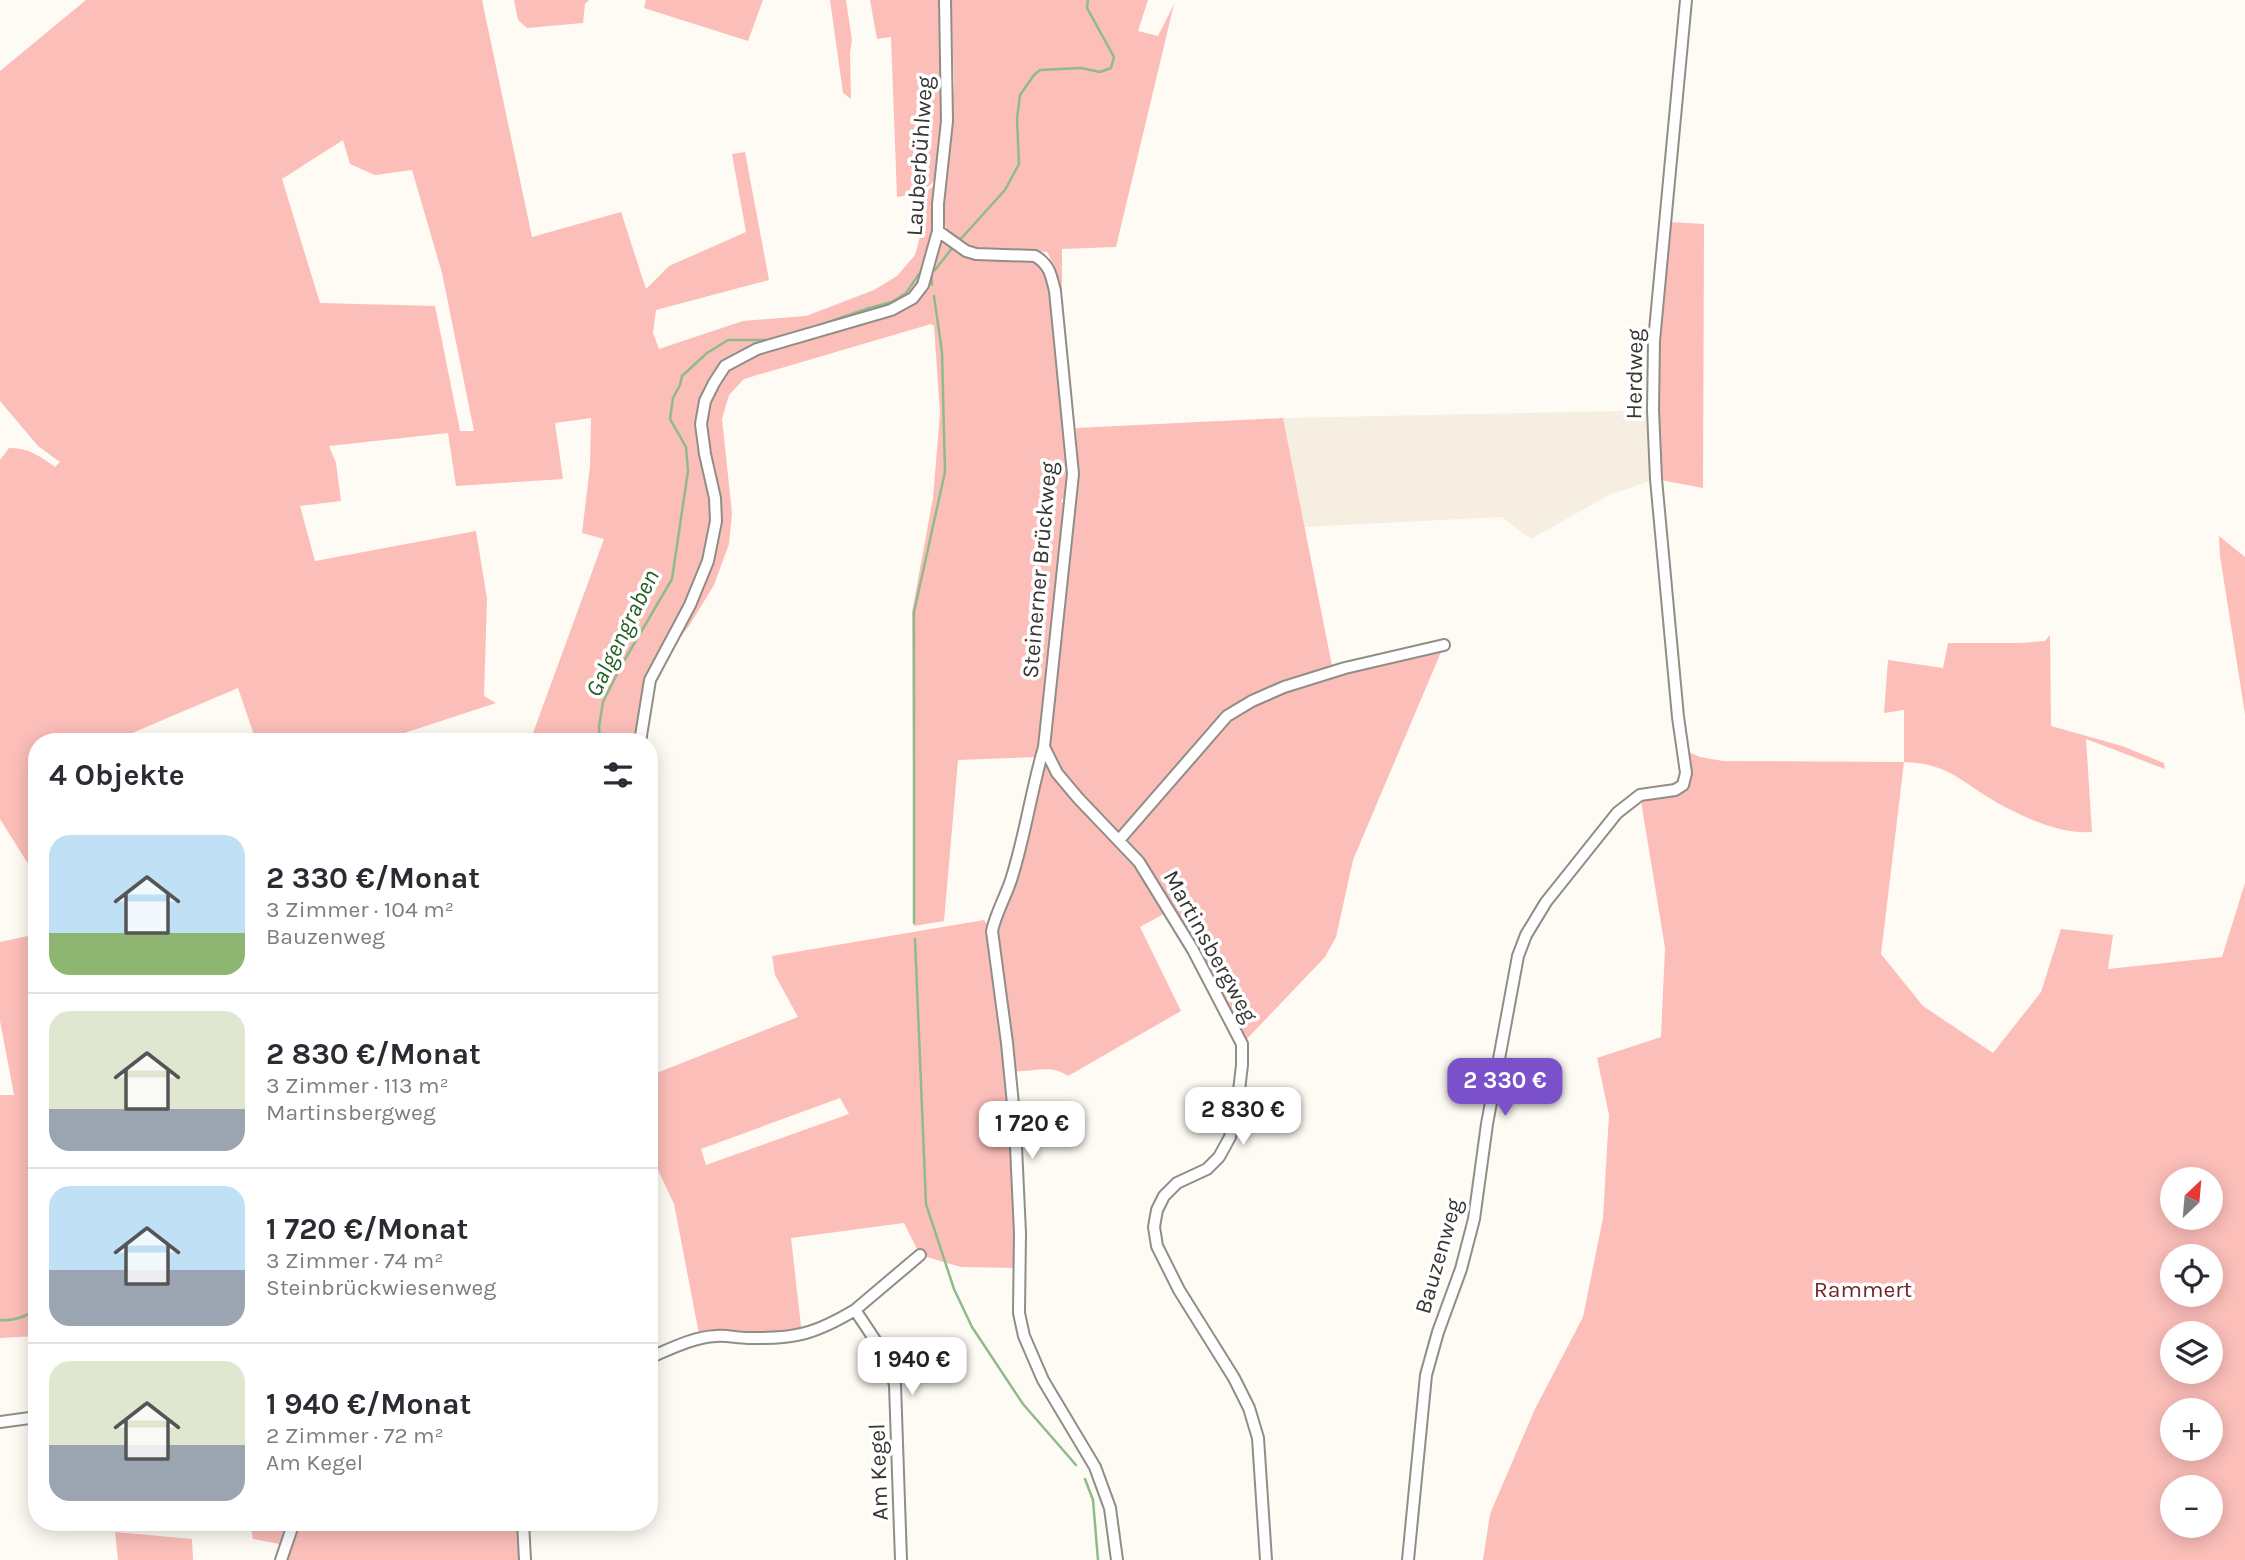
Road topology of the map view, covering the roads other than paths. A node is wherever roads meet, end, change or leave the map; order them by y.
1 (945, 0) edge
2 (1686, 0) edge
3 (938, 231) junction
4 (1444, 645) dead end
5 (641, 733) edge
6 (1044, 747) junction
7 (1684, 750) joint
8 (1120, 839) junction
9 (920, 1255) dead end
10 (855, 1310) junction
11 (658, 1354) edge
12 (28, 1418) edge
13 (0, 1422) edge
14 (291, 1531) edge
15 (523, 1531) edge
16 (281, 1560) edge
17 (525, 1560) edge
18 (901, 1560) edge
19 (1117, 1560) edge
20 (1266, 1560) edge
21 (1408, 1560) edge

1 - 3 street, Lauberbühlweg
2 - 7 street, Herdweg
3 - 5 street, Lauberbühlweg
3 - 6 street, Steinerner Brückweg
4 - 8 street
6 - 8 street, Martinsbergweg
6 - 19 street, Steinerner Brückweg
7 - 21 street, Bauzenweg
8 - 20 street, Martinsbergweg
9 - 10 street
10 - 11 street
10 - 18 street, Am Kegel
12 - 13 street
14 - 16 street
15 - 17 street

